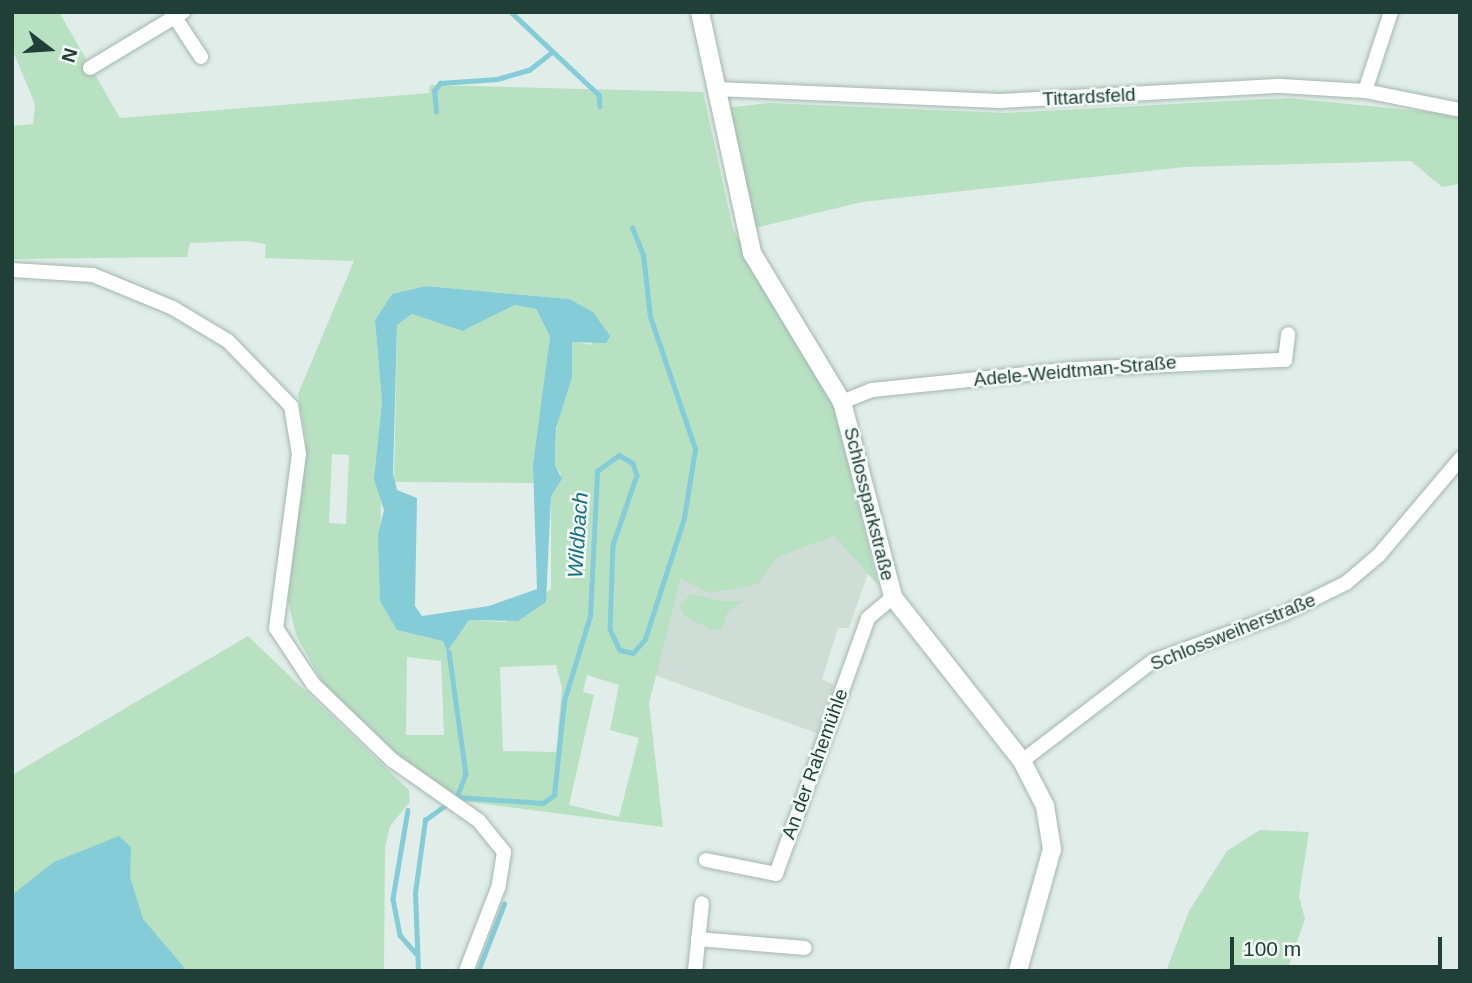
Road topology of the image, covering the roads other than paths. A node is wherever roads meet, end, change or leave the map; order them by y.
1 (700, 12) edge
2 (1391, 12) edge
3 (179, 14) edge
4 (201, 57) dead end
5 (90, 68) dead end
6 (716, 89) junction
7 (1365, 91) junction
8 (1460, 110) edge
9 (12, 270) edge
10 (1288, 334) dead end
11 (842, 402) junction
12 (1460, 459) edge
13 (893, 597) junction
14 (1022, 761) junction
15 (706, 860) dead end
16 (702, 902) dead end
17 (698, 939) junction
18 (805, 948) dead end
19 (466, 971) edge
20 (695, 971) edge
21 (1018, 971) edge

1 - 6 street, Schlossparkstraße
2 - 7 street
3 - 4 street
3 - 5 street
6 - 7 street, Tittardsfeld
6 - 11 street, Schlossparkstraße
7 - 8 street, Tittardsfeld
9 - 19 street
10 - 11 street, Adele-Weidtman-Straße
11 - 13 street, Schlossparkstraße
12 - 14 street, Schlossweiherstraße
13 - 14 street, Schlossparkstraße
13 - 15 street, An der Rahemühle
14 - 21 street, Schlossparkstraße
16 - 17 street
17 - 18 street
17 - 20 street

